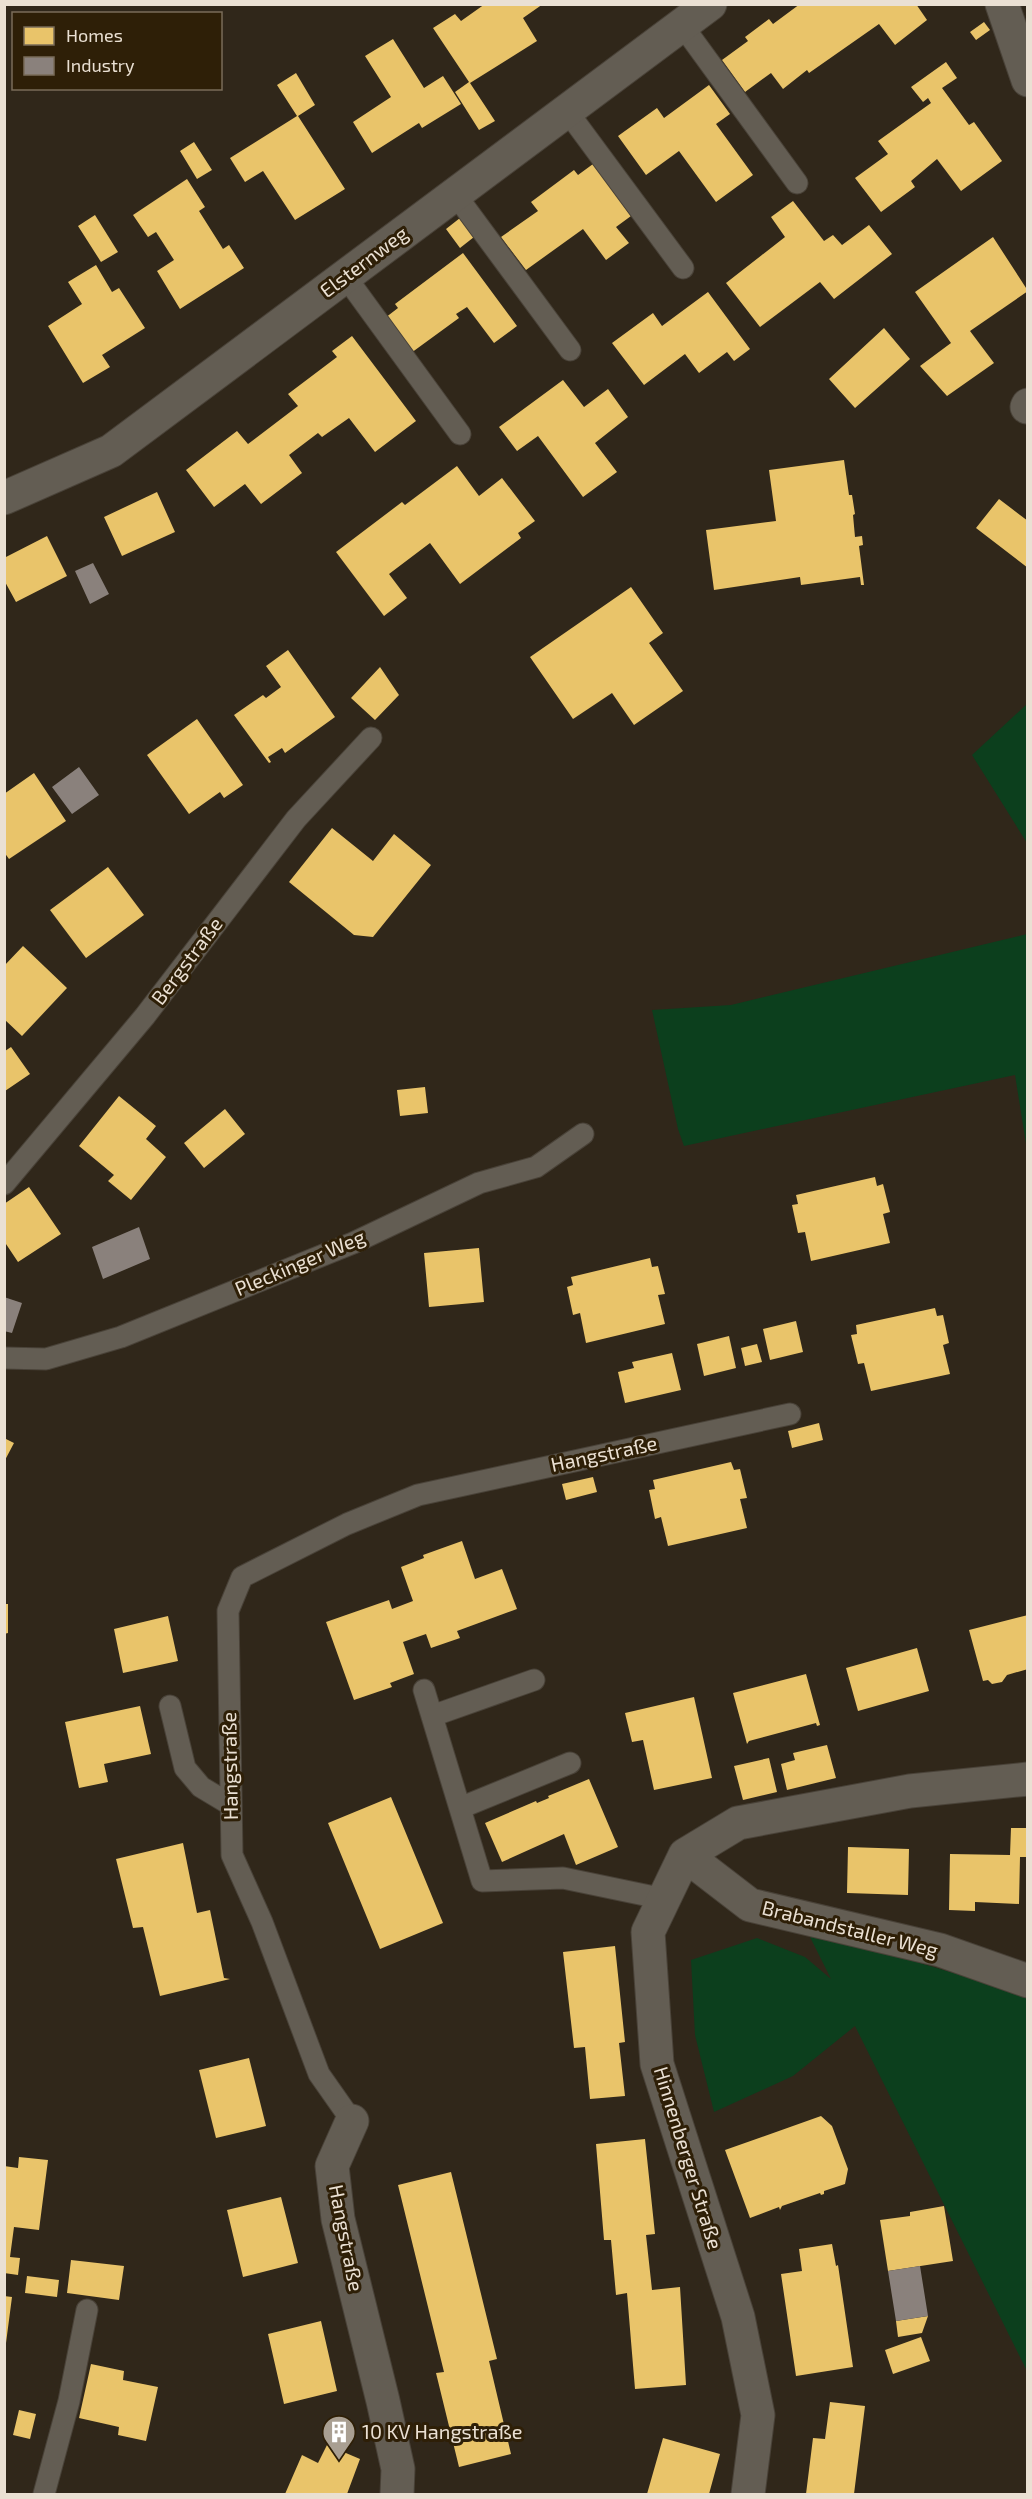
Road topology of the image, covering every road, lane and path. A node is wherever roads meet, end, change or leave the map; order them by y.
1 (710, 4) edge
2 (1002, 4) edge
3 (682, 25) junction
4 (1028, 80) edge
5 (567, 111) junction
6 (797, 183) dead end
7 (455, 194) junction
8 (682, 268) dead end
9 (345, 276) junction
10 (570, 350) dead end
11 (460, 434) dead end
12 (4, 498) edge
13 (371, 738) dead end
14 (584, 1134) dead end
15 (4, 1185) edge
16 (4, 1358) edge
17 (790, 1414) dead end
18 (534, 1680) dead end
19 (424, 1690) dead end
20 (170, 1706) dead end
21 (432, 1716) junction
22 (570, 1763) dead end
23 (1028, 1779) edge
24 (231, 1805) junction
25 (460, 1808) junction
26 (685, 1855) junction
27 (664, 1899) junction
28 (1028, 1981) edge
29 (352, 2121) joint
30 (87, 2310) dead end
31 (44, 2494) edge
32 (397, 2494) edge
33 (748, 2494) edge

1 - 3 street, Elsternweg
2 - 4 street
3 - 5 street, Elsternweg
3 - 6 lane
5 - 7 street, Elsternweg
5 - 8 lane
7 - 9 street, Elsternweg
7 - 10 lane
9 - 11 lane
9 - 12 street, Elsternweg
13 - 15 lane, Bergstraße
14 - 16 lane, Pleckinger Weg
17 - 24 lane, Hangstraße
18 - 21 lane
19 - 21 lane
20 - 24 lane
21 - 25 lane
22 - 25 lane
23 - 26 street
24 - 29 lane, Hangstraße
25 - 27 lane
26 - 27 street, Hinnenberger Straße
26 - 28 street, Brabandstaller Weg
27 - 33 street, Hinnenberger Straße
29 - 32 street, Hangstraße
30 - 31 lane

